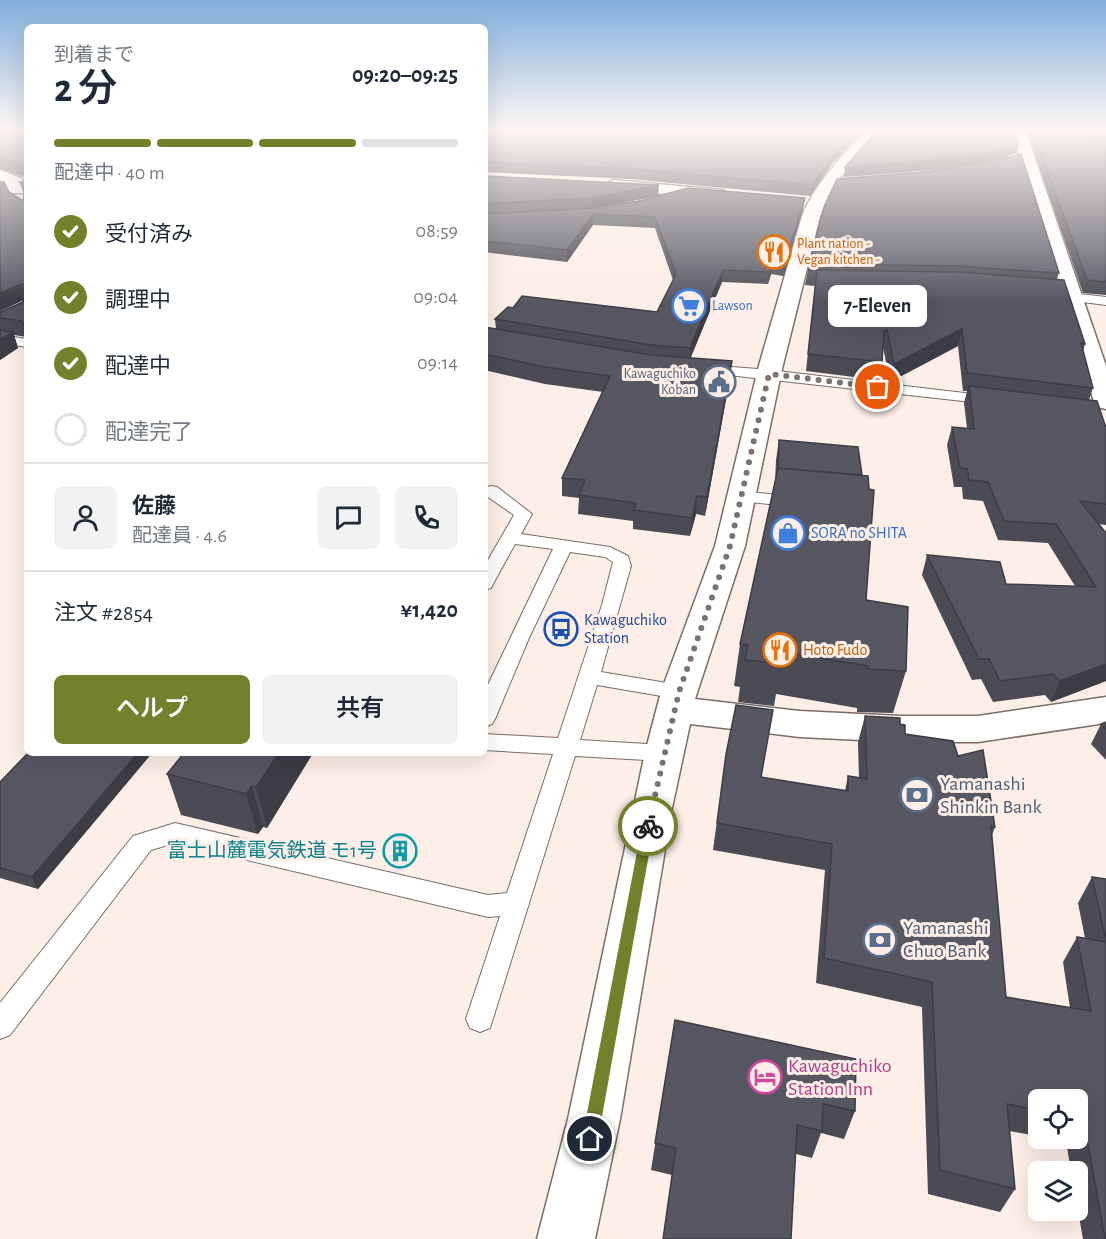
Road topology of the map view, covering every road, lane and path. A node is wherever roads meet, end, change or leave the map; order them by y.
1 (630, 187) edge
2 (825, 187) edge
3 (1031, 187) edge
4 (692, 192) junction
5 (739, 196) edge
6 (658, 201) edge
7 (1066, 293) junction
8 (1106, 301) edge
9 (0, 339) edge
10 (24, 343) edge
11 (696, 368) edge
12 (769, 374) junction
13 (1005, 402) edge
14 (1102, 410) edge
15 (491, 491) dead end
16 (740, 496) junction
17 (809, 503) edge
18 (510, 538) junction
19 (564, 546) junction
20 (488, 577) edge
21 (589, 677) junction
22 (488, 710) edge
23 (1106, 710) edge
24 (672, 719) junction
25 (488, 742) edge
26 (565, 746) junction
27 (518, 903) junction
28 (480, 1019) dead end
29 (0, 1024) edge
30 (566, 1239) edge

1 - 4 street
2 - 12 street
3 - 7 street
4 - 5 street
4 - 6 lane
7 - 8 lane
7 - 14 street
9 - 10 lane
11 - 12 lane
12 - 13 lane
12 - 16 street
15 - 18 lane
16 - 17 lane
16 - 24 street
18 - 19 lane
18 - 20 lane
19 - 21 lane
19 - 22 lane
21 - 24 lane
21 - 26 lane
23 - 24 street
24 - 26 lane
24 - 30 street
25 - 26 lane
26 - 27 lane
27 - 28 lane
27 - 29 lane

